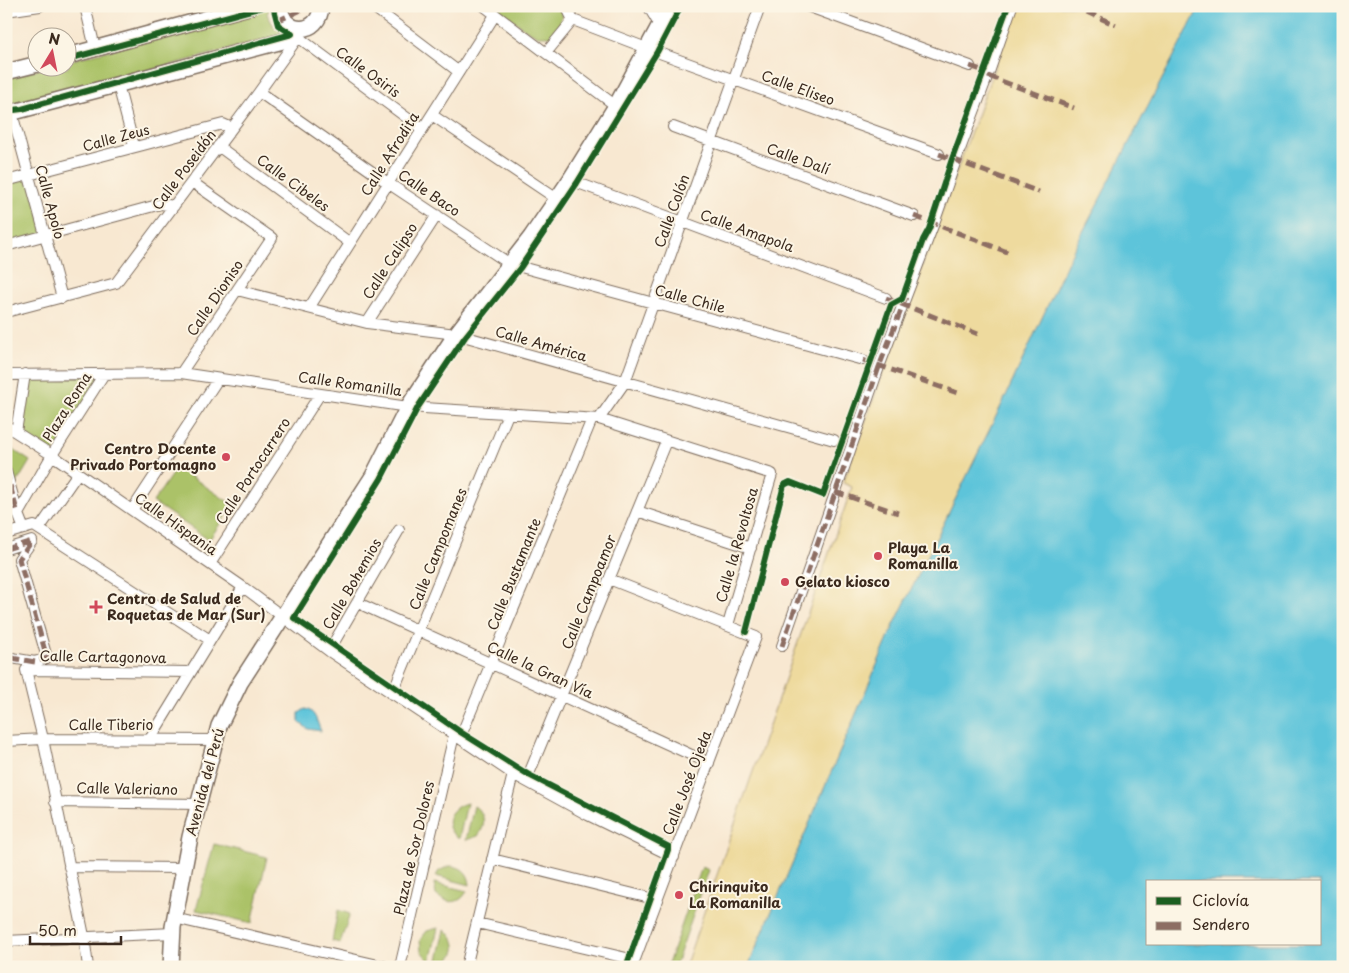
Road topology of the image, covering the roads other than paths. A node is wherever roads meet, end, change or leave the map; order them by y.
1 (40, 6) edge
2 (85, 6) edge
3 (252, 6) edge
4 (280, 6) edge
5 (372, 6) edge
6 (484, 6) edge
7 (566, 6) edge
8 (648, 6) edge
9 (670, 6) edge
10 (760, 6) edge
11 (807, 6) edge
12 (1012, 6) edge
13 (323, 8) edge
14 (6, 11) edge
15 (495, 15) junction
16 (573, 20) junction
17 (660, 26) junction
18 (302, 32) junction
19 (95, 48) junction
20 (648, 49) junction
21 (78, 53) edge
22 (546, 53) junction
23 (28, 66) edge
24 (970, 66) dead end
25 (6, 72) edge
26 (459, 72) junction
27 (734, 80) junction
28 (118, 85) junction
29 (259, 92) junction
30 (616, 106) junction
31 (9, 114) edge
32 (432, 115) junction
33 (673, 127) dead end
34 (232, 128) junction
35 (422, 129) junction
36 (712, 141) junction
37 (134, 146) junction
38 (218, 146) junction
39 (939, 154) dead end
40 (29, 175) junction
41 (570, 180) junction
42 (6, 181) edge
43 (192, 182) junction
44 (388, 183) junction
45 (557, 198) junction
46 (174, 206) junction
47 (437, 215) junction
48 (914, 216) dead end
49 (683, 222) junction
50 (45, 235) junction
51 (350, 243) junction
52 (6, 246) edge
53 (510, 264) junction
54 (237, 290) junction
55 (62, 298) junction
56 (886, 298) dead end
57 (654, 303) junction
58 (309, 308) junction
59 (6, 312) edge
60 (367, 323) junction
61 (456, 334) junction
62 (863, 360) dead end
63 (181, 373) junction
64 (25, 374) junction
65 (104, 374) junction
66 (6, 375) edge
67 (218, 379) junction
68 (625, 382) junction
69 (320, 394) junction
70 (408, 407) junction
71 (508, 414) junction
72 (596, 419) junction
73 (6, 426) edge
74 (16, 432) junction
75 (834, 440) dead end
76 (666, 441) junction
77 (52, 455) junction
78 (6, 471) edge
79 (78, 473) junction
80 (772, 474) joint
81 (132, 510) junction
82 (637, 511) junction
83 (18, 514) junction
84 (24, 529) junction
85 (38, 529) junction
86 (399, 530) dead end
87 (6, 534) edge
88 (751, 548) junction
89 (6, 549) edge
90 (210, 564) junction
91 (609, 579) junction
92 (243, 587) junction
93 (358, 603) junction
94 (284, 617) junction
95 (728, 625) junction
96 (419, 630) junction
97 (210, 640) junction
98 (782, 646) dead end
99 (329, 651) junction
100 (6, 657) edge
101 (492, 664) junction
102 (191, 672) junction
103 (392, 694) junction
104 (562, 695) junction
105 (457, 737) junction
106 (43, 738) junction
107 (150, 739) junction
108 (215, 740) junction
109 (6, 741) edge
110 (709, 763) junction
111 (513, 774) junction
112 (526, 781) junction
113 (55, 802) junction
114 (198, 804) junction
115 (674, 856) junction
116 (492, 859) junction
117 (69, 867) junction
118 (184, 868) junction
119 (658, 900) junction
120 (174, 918) junction
121 (477, 923) junction
122 (172, 933) junction
123 (84, 936) junction
124 (6, 941) edge
125 (634, 963) edge
126 (88, 967) edge
127 (171, 967) edge
128 (387, 967) edge
129 (400, 967) edge
130 (466, 967) edge

1 - 14 street
2 - 19 street
3 - 19 street
4 - 18 street
5 - 26 street
6 - 15 street
7 - 16 street
8 - 17 street
9 - 17 street, Avenida del Perú
10 - 27 street, Calle Colón
11 - 24 street
12 - 98 street
13 - 18 street
15 - 22 street
15 - 26 street, Calle Afrodita
16 - 20 street, Calle Eliseo
16 - 22 street
17 - 20 street, Avenida del Perú
18 - 28 street
18 - 29 street, Calle Poseidón
18 - 35 street, Calle Osiris
19 - 21 street
20 - 27 street, Calle Eliseo
20 - 30 street, Avenida del Perú
22 - 30 street
23 - 25 street
26 - 32 street, Calle Afrodita
27 - 36 street, Calle Colón
27 - 39 street, Calle Eliseo
28 - 31 street
28 - 37 street
29 - 34 street, Calle Poseidón
29 - 44 street, Calle Baco
30 - 41 street, Avenida del Perú
31 - 40 street, Calle Apolo
32 - 35 street, Calle Afrodita
32 - 45 street
33 - 36 street, Calle Dalí
34 - 37 street, Calle Zeus
34 - 38 street, Calle Poseidón
35 - 44 street, Calle Afrodita
36 - 48 street, Calle Dalí
36 - 49 street, Calle Colón
37 - 40 street, Calle Zeus
38 - 43 street, Calle Poseidón
38 - 51 street, Calle Cibeles
40 - 42 street, Calle Zeus
40 - 50 street, Calle Apolo
41 - 45 street, Avenida del Perú
41 - 49 street, Calle Amapola
43 - 46 street, Calle Poseidón
43 - 54 street, Calle Dioniso
44 - 47 street, Calle Baco
44 - 51 street, Calle Afrodita
45 - 53 street, Avenida del Perú
46 - 50 street
46 - 55 street, Calle Poseidón
47 - 53 street, Calle Baco
47 - 60 street, Calle Calipso
49 - 56 street, Calle Amapola
49 - 57 street, Calle Colón
50 - 52 street
50 - 55 street, Calle Apolo
51 - 58 street, Calle Afrodita
53 - 57 street, Calle Chile
53 - 61 street, Avenida del Perú
54 - 58 street, Calle América
54 - 63 street, Calle Dioniso
55 - 59 street, Calle Poseidón
57 - 62 street, Calle Chile
57 - 68 street, Calle Colón
58 - 60 street, Calle América
60 - 61 street, Calle América
61 - 68 street, Calle América
61 - 70 street, Avenida del Perú
63 - 65 street, Calle Romanilla
63 - 67 street, Calle Romanilla
64 - 65 street, Calle Romanilla
64 - 66 street, Calle Romanilla
64 - 74 street
65 - 77 street, Plaza Roma
67 - 69 street, Calle Romanilla
67 - 81 street
68 - 72 street, Calle Colón
68 - 75 street, Calle América
69 - 70 street, Calle Romanilla
69 - 90 street, Calle Portocarrero
70 - 71 street, Calle Romanilla
70 - 94 street, Avenida del Perú
71 - 72 street, Calle Romanilla
71 - 96 street, Calle Campomanes
72 - 76 street, Calle Romanilla
72 - 101 street, Calle Bustamante
73 - 74 street, Calle Hispania
74 - 77 street, Calle Hispania
76 - 80 street, Calle Romanilla
76 - 82 street, Calle Campoamor
77 - 79 street, Calle Hispania
77 - 83 street, Plaza Roma
78 - 83 street
79 - 81 street, Calle Hispania
79 - 85 street
80 - 88 street, Calle la Revoltosa
81 - 90 street, Calle Hispania
82 - 88 street
82 - 91 street, Calle Campoamor
83 - 84 street
84 - 85 street
84 - 87 street
85 - 97 street
86 - 93 street, Calle Bohemios
88 - 95 street, Calle la Revoltosa
89 - 100 street
90 - 92 street, Calle Hispania
91 - 95 street
91 - 104 street, Calle Campoamor
92 - 94 street, Calle Hispania
92 - 97 street
93 - 96 street, Calle la Gran Vía
93 - 99 street, Calle Bohemios
94 - 99 street, Calle Hispania
94 - 108 street, Avenida del Perú
95 - 110 street, Calle José Ojeda
96 - 101 street, Calle la Gran Vía
96 - 103 street, Calle Campomanes
97 - 102 street
99 - 103 street, Calle Hispania
101 - 104 street, Calle la Gran Vía
101 - 105 street, Calle Bustamante
102 - 106 street, Calle Cartagonova
102 - 107 street
103 - 105 street, Calle Hispania
104 - 110 street, Calle la Gran Vía
104 - 112 street, Calle Campoamor
105 - 111 street, Calle Hispania
105 - 129 street, Plaza de Sor Dolores
106 - 107 street, Calle Tiberio
106 - 109 street, Calle Tiberio
106 - 113 street
107 - 108 street, Calle Tiberio
108 - 114 street, Avenida del Perú
110 - 115 street, Calle José Ojeda
111 - 112 street, Calle Hispania
111 - 116 street
112 - 115 street, Calle Hispania
113 - 114 street, Calle Valeriano
113 - 117 street
114 - 118 street, Avenida del Perú
115 - 119 street, Calle José Ojeda
116 - 119 street
116 - 121 street
117 - 118 street
117 - 123 street
118 - 120 street, Avenida del Perú
119 - 125 street, Calle José Ojeda
120 - 122 street, Avenida del Perú
120 - 128 street
121 - 125 street
121 - 130 street
122 - 123 street
122 - 127 street, Avenida del Perú
123 - 124 street
123 - 126 street

